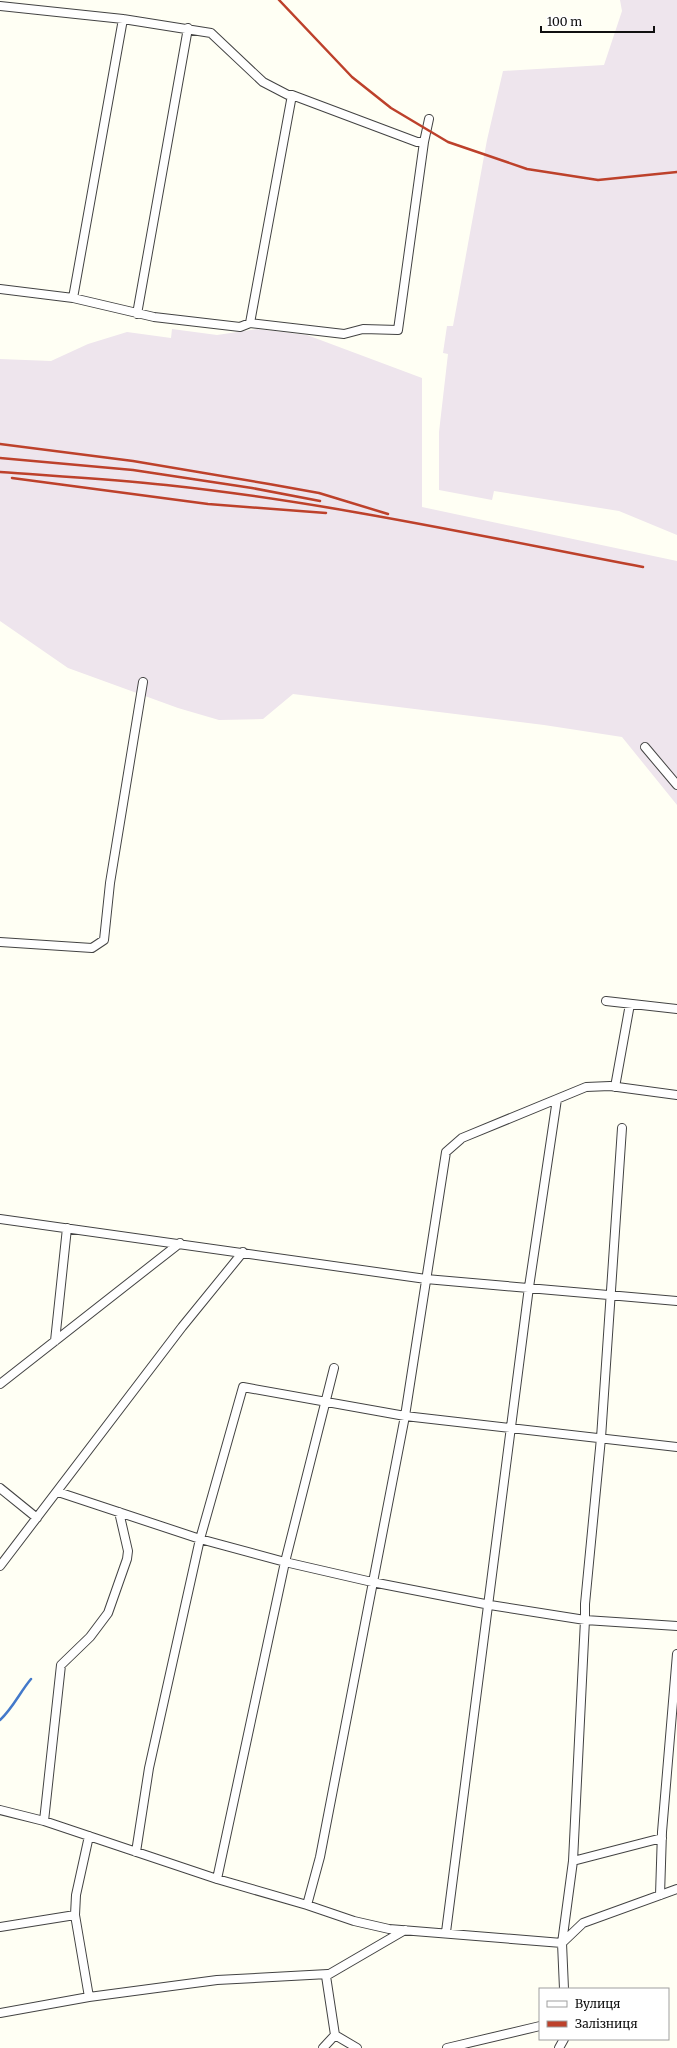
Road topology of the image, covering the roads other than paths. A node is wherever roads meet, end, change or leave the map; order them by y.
1 (0, 6) edge
2 (123, 19) junction
3 (188, 28) junction
4 (292, 94) junction
5 (429, 119) dead end
6 (424, 142) junction
7 (0, 289) edge
8 (74, 298) junction
9 (137, 314) junction
10 (250, 323) junction
11 (143, 682) dead end
12 (645, 747) dead end
13 (677, 785) edge
14 (0, 942) edge
15 (606, 1001) dead end
16 (630, 1004) junction
17 (677, 1009) edge
18 (616, 1087) junction
19 (677, 1095) edge
20 (557, 1099) junction
21 (622, 1128) dead end
22 (0, 1219) edge
23 (67, 1228) junction
24 (180, 1243) junction
25 (243, 1252) junction
26 (426, 1279) junction
27 (529, 1287) junction
28 (609, 1294) junction
29 (677, 1301) edge
30 (55, 1341) junction
31 (334, 1368) dead end
32 (0, 1384) edge
33 (326, 1402) junction
34 (405, 1416) junction
35 (511, 1427) junction
36 (601, 1438) junction
37 (677, 1447) edge
38 (0, 1488) edge
39 (58, 1492) junction
40 (119, 1512) junction
41 (37, 1518) junction
42 (200, 1539) junction
43 (285, 1562) junction
44 (0, 1566) edge
45 (372, 1582) junction
46 (490, 1605) junction
47 (585, 1620) junction
48 (677, 1626) edge
49 (677, 1654) edge
50 (0, 1810) edge
51 (44, 1821) junction
52 (89, 1836) junction
53 (662, 1838) junction
54 (136, 1852) junction
55 (573, 1861) junction
56 (217, 1879) junction
57 (677, 1890) edge
58 (660, 1895) junction
59 (307, 1905) junction
60 (75, 1915) junction
61 (0, 1927) edge
62 (406, 1930) junction
63 (446, 1932) junction
64 (562, 1943) junction
65 (328, 1974) junction
66 (564, 1988) edge
67 (89, 1997) junction
68 (0, 2013) edge
69 (539, 2026) edge
70 (335, 2035) junction
71 (460, 2047) edge
72 (323, 2048) edge
73 (357, 2048) edge
74 (447, 2048) edge

1 - 2 street
2 - 3 street
2 - 8 street
3 - 4 street
3 - 9 street
4 - 6 street
4 - 10 street
5 - 6 street
6 - 10 street
7 - 8 street
8 - 9 street
9 - 10 street
11 - 14 street
12 - 13 street
15 - 16 street
16 - 17 street
16 - 18 street
18 - 19 street
18 - 20 street
20 - 26 street
20 - 27 street
21 - 28 street
22 - 23 street
23 - 24 street
23 - 30 street
24 - 25 street
24 - 30 street
25 - 26 street
25 - 39 street
26 - 27 street
26 - 34 street
27 - 28 street
27 - 35 street
28 - 29 street
28 - 36 street
30 - 32 street
31 - 33 street
33 - 34 street
33 - 42 street
33 - 43 street
34 - 35 street
34 - 45 street
35 - 36 street
35 - 46 street
36 - 37 street
36 - 47 street
38 - 41 street
39 - 40 street
39 - 41 street
40 - 42 street
40 - 51 street
41 - 44 street
42 - 43 street
42 - 54 street
43 - 45 street
43 - 56 street
45 - 46 street
45 - 59 street
46 - 47 street
46 - 63 street
47 - 48 street
47 - 55 street
49 - 53 street
50 - 51 street
51 - 52 street
52 - 54 street
52 - 60 street
53 - 55 street
53 - 58 street
54 - 56 street
55 - 64 street
56 - 59 street
57 - 58 street
58 - 64 street
59 - 62 street
60 - 61 street
60 - 67 street
62 - 63 street
62 - 65 street
63 - 64 street
64 - 66 street
65 - 67 street
65 - 70 street
67 - 68 street
69 - 71 street
70 - 72 street
70 - 73 street
71 - 74 street

